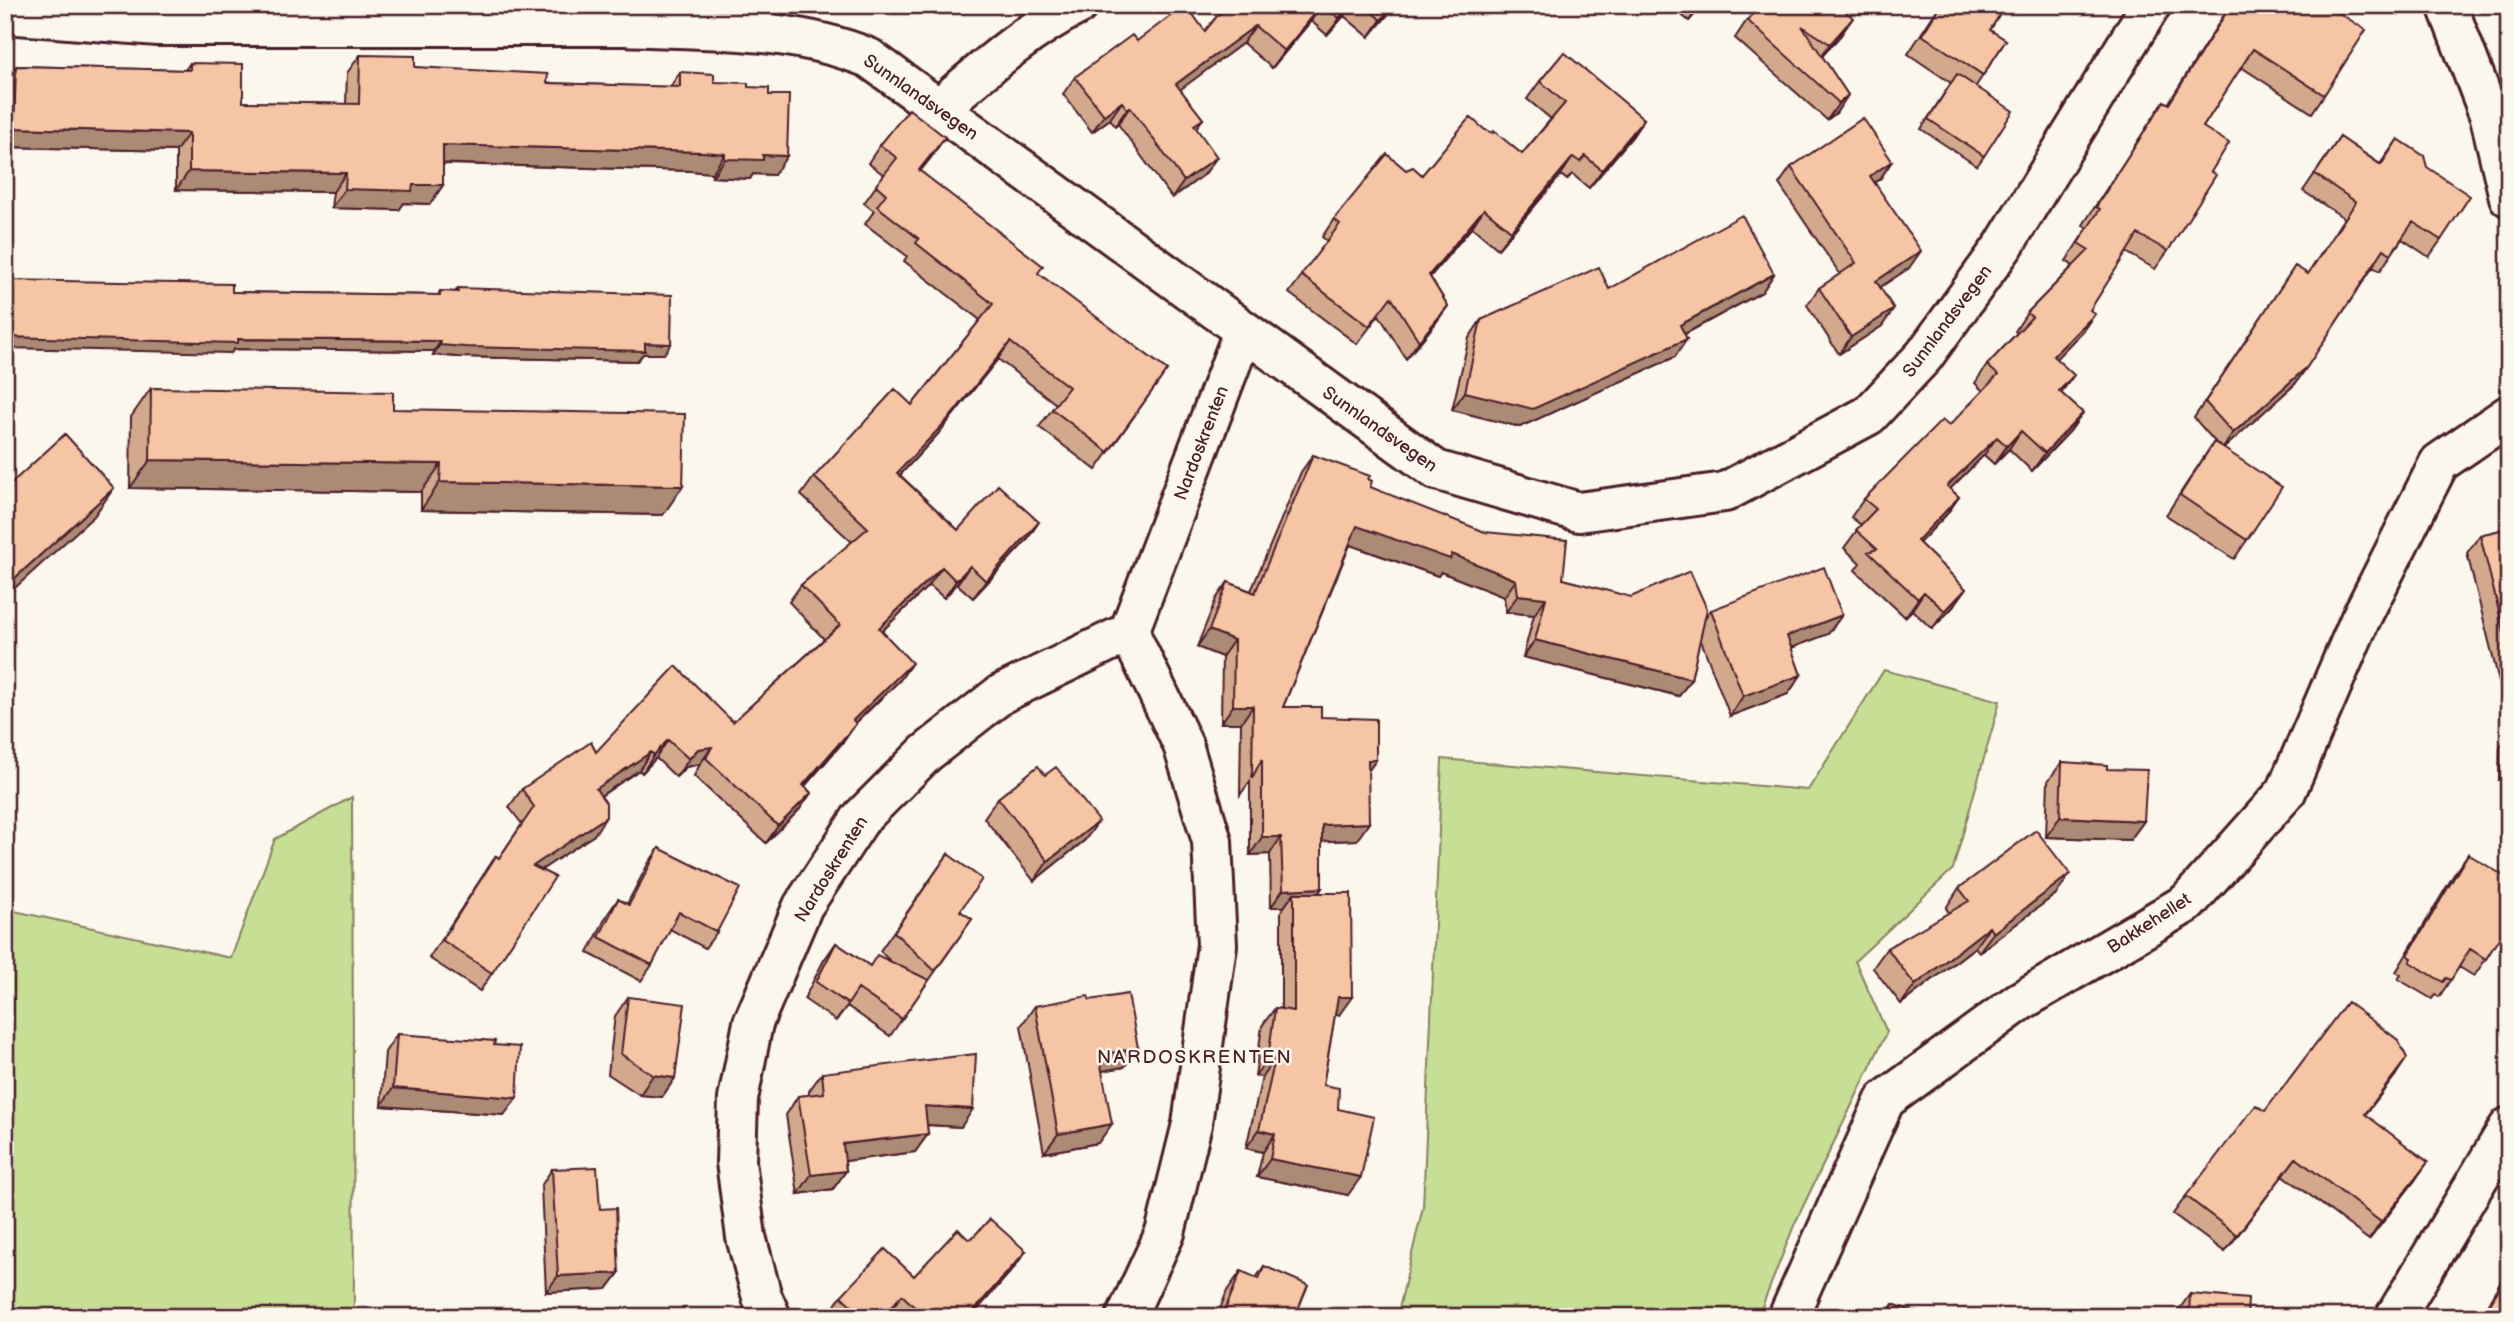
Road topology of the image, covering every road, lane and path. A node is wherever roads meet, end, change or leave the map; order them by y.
1 (1078, 5) edge
2 (2151, 5) edge
3 (2447, 5) edge
4 (5, 14) edge
5 (621, 15) edge
6 (939, 108) junction
7 (2509, 197) edge
8 (1243, 332) junction
9 (2509, 415) edge
10 (1129, 632) junction
11 (2509, 1127) edge
12 (771, 1317) edge
13 (1126, 1317) edge
14 (1788, 1317) edge
15 (2395, 1317) edge

1 - 6 street
2 - 8 street, Sunnlandsvegen
3 - 7 street
4 - 5 street, Sunnlandsvegen
5 - 6 street, Sunnlandsvegen
6 - 8 street, Sunnlandsvegen
8 - 10 street, Nardoskrenten
9 - 14 street, Bakkehellet
10 - 12 street, Nardoskrenten
10 - 13 street
11 - 15 street

